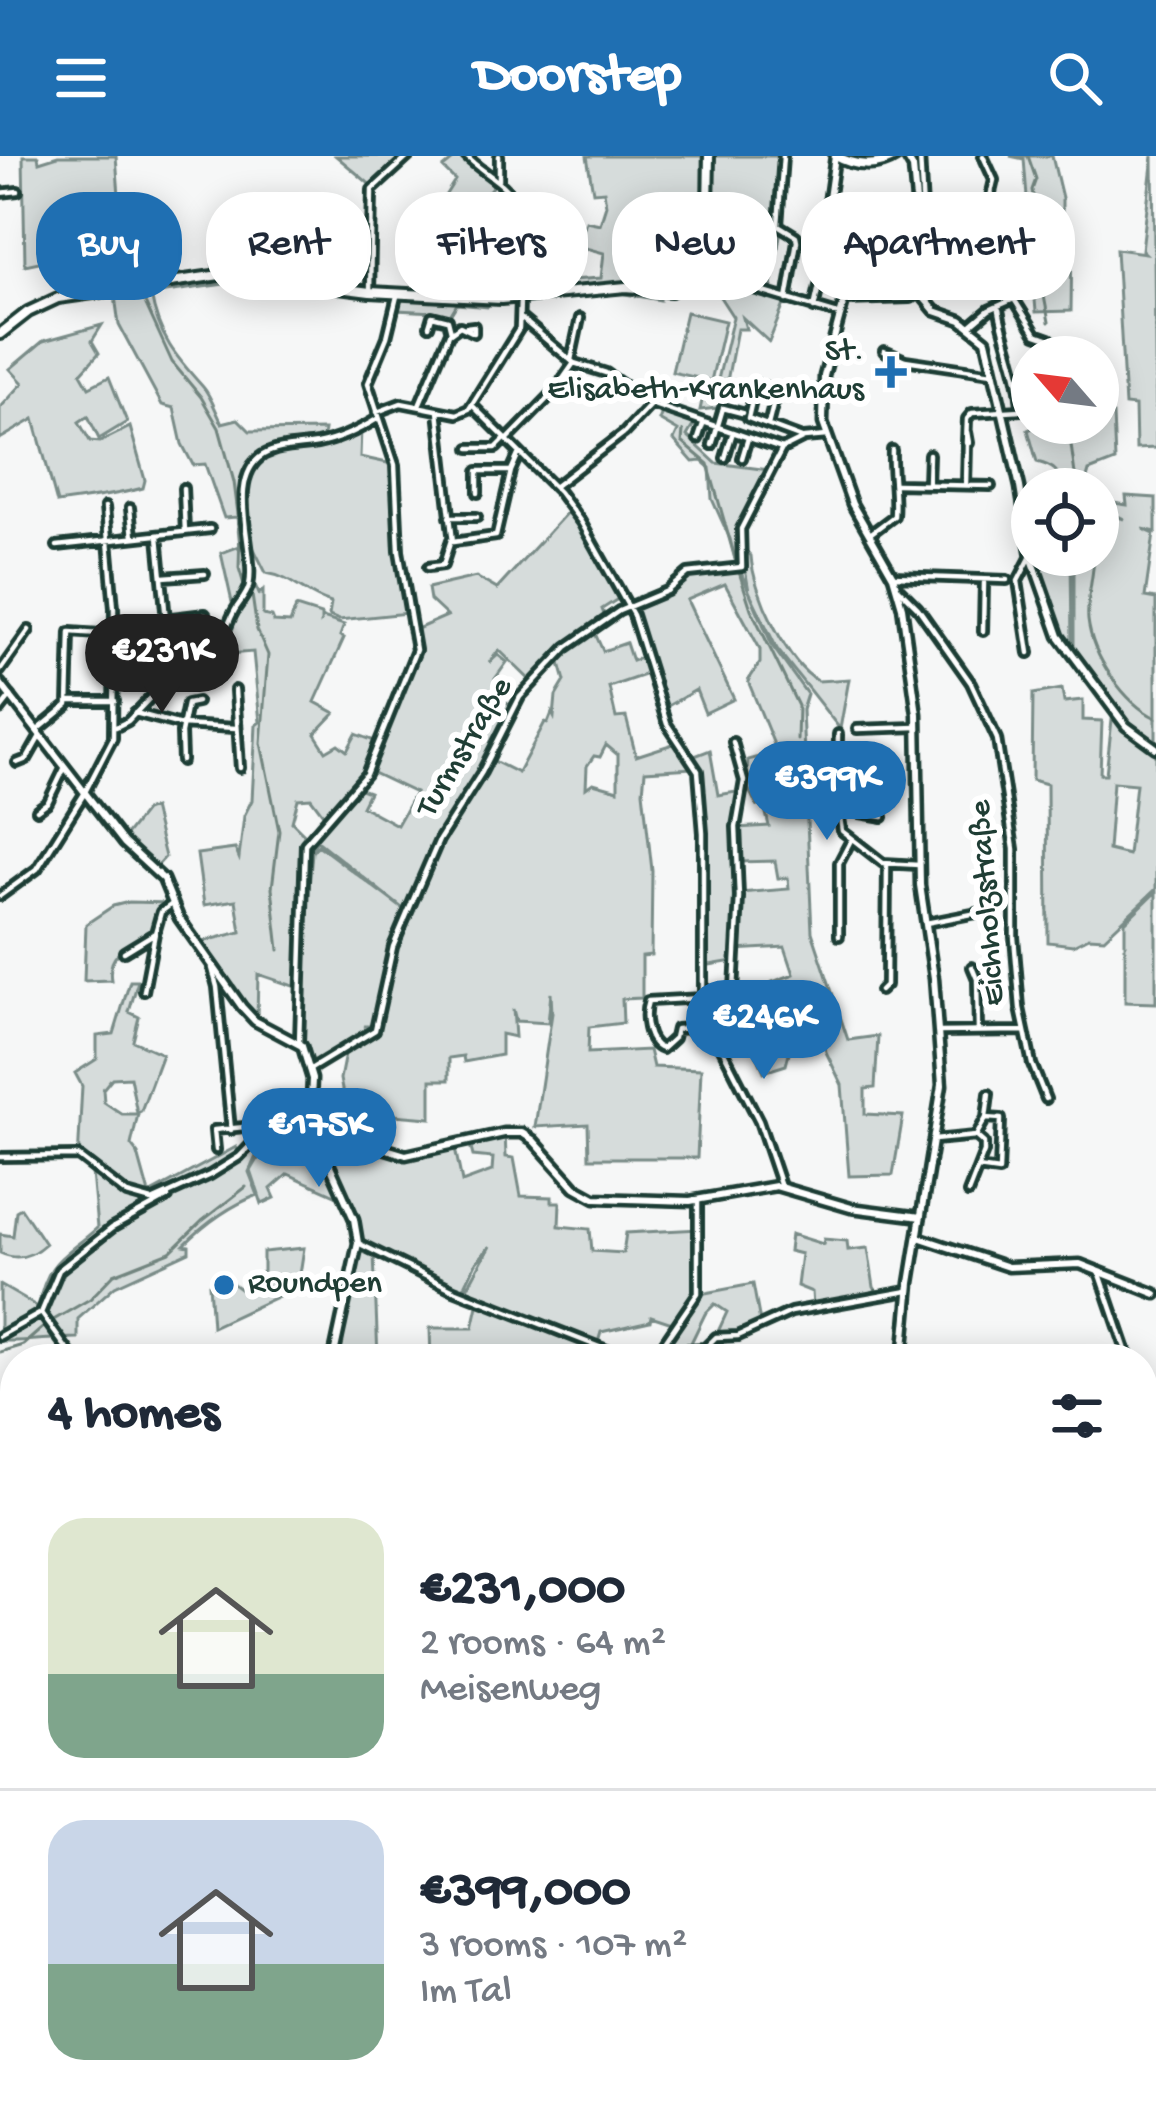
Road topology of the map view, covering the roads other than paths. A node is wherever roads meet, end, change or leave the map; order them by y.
1 (409, 156) edge
2 (466, 156) edge
3 (499, 156) edge
4 (709, 156) edge
5 (783, 156) edge
6 (836, 156) edge
7 (896, 156) edge
8 (906, 156) edge
9 (920, 156) edge
10 (983, 156) edge
11 (878, 160) edge
12 (499, 182) junction
13 (18, 191) dead end
14 (506, 192) edge
15 (709, 192) edge
16 (830, 192) edge
17 (915, 192) edge
18 (922, 192) edge
19 (991, 192) edge
20 (0, 193) edge
21 (371, 241) edge
22 (777, 297) edge
23 (62, 300) edge
24 (396, 300) edge
25 (520, 300) edge
26 (787, 300) junction
27 (816, 300) edge
28 (845, 300) edge
29 (927, 300) edge
30 (814, 308) junction
31 (999, 310) dead end
32 (841, 315) junction
33 (580, 318) dead end
34 (522, 319) junction
35 (429, 326) dead end
36 (970, 326) junction
37 (466, 327) dead end
38 (451, 332) junction
39 (0, 334) edge
40 (1042, 336) edge
41 (995, 338) junction
42 (884, 350) dead end
43 (572, 361) junction
44 (992, 373) junction
45 (646, 401) dead end
46 (418, 405) junction
47 (472, 405) junction
48 (438, 411) junction
49 (742, 413) dead end
50 (1002, 414) junction
51 (378, 415) junction
52 (703, 424) junction
53 (768, 425) junction
54 (717, 429) junction
55 (733, 433) junction
56 (828, 436) junction
57 (748, 438) junction
58 (804, 438) junction
59 (698, 439) dead end
60 (506, 440) junction
61 (712, 445) dead end
62 (470, 448) dead end
63 (782, 449) junction
64 (892, 450) dead end
65 (519, 453) junction
66 (929, 454) dead end
67 (725, 458) dead end
68 (742, 458) dead end
69 (1013, 468) edge
70 (511, 471) junction
71 (896, 484) junction
72 (928, 484) junction
73 (966, 484) junction
74 (991, 486) dead end
75 (554, 487) junction
76 (182, 488) dead end
77 (478, 494) dead end
78 (104, 507) dead end
79 (130, 508) dead end
80 (449, 517) junction
81 (477, 517) dead end
82 (210, 530) dead end
83 (185, 532) junction
84 (870, 533) junction
85 (158, 535) junction
86 (133, 537) junction
87 (108, 539) junction
88 (451, 540) junction
89 (60, 548) dead end
90 (428, 567) dead end
91 (205, 574) dead end
92 (893, 576) junction
93 (1021, 576) edge
94 (1039, 576) edge
95 (164, 577) junction
96 (984, 580) junction
97 (1007, 580) dead end
98 (897, 588) junction
99 (629, 606) junction
100 (205, 614) dead end
101 (166, 620) junction
102 (115, 625) junction
103 (29, 630) dead end
104 (982, 631) dead end
105 (115, 635) junction
106 (144, 649) dead end
107 (1029, 653) dead end
108 (0, 671) edge
109 (174, 673) junction
110 (0, 683) edge
111 (235, 690) dead end
112 (11, 696) junction
113 (115, 701) junction
114 (196, 702) dead end
115 (69, 703) junction
116 (0, 710) edge
117 (135, 713) junction
118 (181, 724) junction
119 (116, 727) junction
120 (918, 727) junction
121 (236, 728) junction
122 (857, 729) dead end
123 (38, 734) junction
124 (838, 734) dead end
125 (733, 742) dead end
126 (1156, 748) edge
127 (182, 761) dead end
128 (16, 763) dead end
129 (240, 768) dead end
130 (64, 769) junction
131 (838, 780) junction
132 (876, 786) dead end
133 (84, 794) junction
134 (838, 809) junction
135 (37, 810) dead end
136 (883, 818) dead end
137 (851, 840) junction
138 (887, 864) junction
139 (919, 866) junction
140 (0, 896) edge
141 (172, 904) junction
142 (977, 913) dead end
143 (926, 923) junction
144 (154, 933) junction
145 (838, 936) dead end
146 (124, 952) dead end
147 (209, 957) junction
148 (972, 967) dead end
149 (144, 991) dead end
150 (880, 991) dead end
151 (704, 998) junction
152 (708, 1017) junction
153 (711, 1027) junction
154 (978, 1031) junction
155 (1024, 1031) junction
156 (938, 1032) junction
157 (299, 1043) junction
158 (309, 1070) junction
159 (989, 1094) dead end
160 (1046, 1099) dead end
161 (986, 1118) junction
162 (311, 1123) junction
163 (271, 1124) junction
164 (232, 1130) junction
165 (976, 1136) junction
166 (934, 1140) junction
167 (216, 1150) dead end
168 (0, 1157) edge
169 (978, 1168) junction
170 (781, 1186) junction
171 (968, 1192) dead end
172 (167, 1197) junction
173 (698, 1200) junction
174 (921, 1217) junction
175 (918, 1237) junction
176 (358, 1243) junction
177 (1100, 1270) junction
178 (909, 1287) junction
179 (1156, 1294) edge
180 (41, 1313) junction
181 (0, 1336) edge
182 (63, 1344) edge
183 (335, 1344) edge
184 (592, 1344) edge
185 (665, 1344) edge
186 (709, 1344) edge
187 (904, 1344) edge
188 (1124, 1344) edge

1 - 21 street
2 - 12 street
3 - 12 street
4 - 15 main road
5 - 26 street
6 - 11 main road
6 - 16 street
7 - 11 main road
8 - 17 street
9 - 18 street
10 - 19 street
12 - 14 street
13 - 20 street
22 - 26 street
23 - 39 main road
24 - 51 street
25 - 34 street
26 - 30 street
27 - 30 street
28 - 32 street
29 - 36 street
30 - 32 street
31 - 41 street
32 - 56 street
33 - 43 street
34 - 43 street
34 - 47 street
35 - 38 street
36 - 40 street
36 - 41 street
37 - 38 street
38 - 46 street
41 - 44 street
41 - 50 street
42 - 44 street
43 - 45 street
43 - 60 street
44 - 50 street
46 - 48 street
46 - 51 street
47 - 48 street
47 - 60 street
48 - 80 street
49 - 54 street
50 - 69 street
50 - 73 street
51 - 109 street
51 - 157 street
52 - 54 street
52 - 59 street
52 - 75 street
53 - 53 street
53 - 58 street
54 - 55 street
54 - 61 street
55 - 57 street
55 - 67 street
56 - 58 street
56 - 84 street
57 - 63 street
57 - 68 street
58 - 63 street
60 - 62 street
60 - 65 street
63 - 99 street, Turmstraße
64 - 71 street
65 - 70 street
65 - 75 street
66 - 72 street
70 - 77 street
70 - 88 street
71 - 72 street
71 - 84 street
72 - 73 street
73 - 74 street
75 - 99 street
76 - 83 street
78 - 87 street
79 - 86 street
80 - 81 street
80 - 88 street
82 - 83 street
83 - 85 street
84 - 92 street
85 - 86 street
85 - 95 street
86 - 87 street
87 - 89 street
87 - 102 street
88 - 90 street
91 - 95 street
92 - 96 street
92 - 98 street
93 - 107 street
94 - 126 street
95 - 101 street
96 - 97 street
96 - 104 street
98 - 120 street
98 - 155 street, Eichholzstraße
99 - 151 street
99 - 158 street, Turmstraße
100 - 101 street
101 - 102 street
102 - 105 street
103 - 108 street
105 - 113 street
105 - 115 street
106 - 109 street
109 - 117 street
110 - 112 street
111 - 121 street
112 - 116 street
112 - 123 street
113 - 115 street
113 - 119 street
114 - 118 street
115 - 123 street
117 - 118 street
117 - 119 street
118 - 121 street
118 - 127 street
119 - 133 street
120 - 122 street
120 - 139 street
121 - 129 street
123 - 128 street
123 - 130 street
124 - 131 street
125 - 152 street
130 - 133 street
130 - 135 street
131 - 132 street
131 - 134 street
133 - 140 street
133 - 141 street
134 - 136 street
134 - 137 street
137 - 138 street
137 - 145 street
138 - 139 street
138 - 150 street
139 - 143 street
141 - 144 street
141 - 147 street
142 - 143 street
143 - 156 street
144 - 146 street
144 - 149 street
147 - 157 street
147 - 164 street
148 - 154 street
151 - 152 street
151 - 153 street
152 - 153 street
153 - 170 street
154 - 155 street
154 - 156 street
155 - 160 street, Eichholzstraße
156 - 166 street
157 - 158 street
158 - 162 street
159 - 161 street
161 - 165 street
161 - 169 street
162 - 163 street
162 - 173 street
162 - 176 street
163 - 164 street
163 - 172 street
164 - 167 street
165 - 166 street
165 - 169 street
166 - 174 street
168 - 172 street
169 - 171 street
170 - 173 street
170 - 174 street
172 - 180 street
173 - 185 street
174 - 175 street
175 - 177 street
175 - 178 street
176 - 183 street
176 - 184 street
177 - 179 street
177 - 188 street
178 - 186 street
178 - 187 street
180 - 181 street
180 - 182 street

